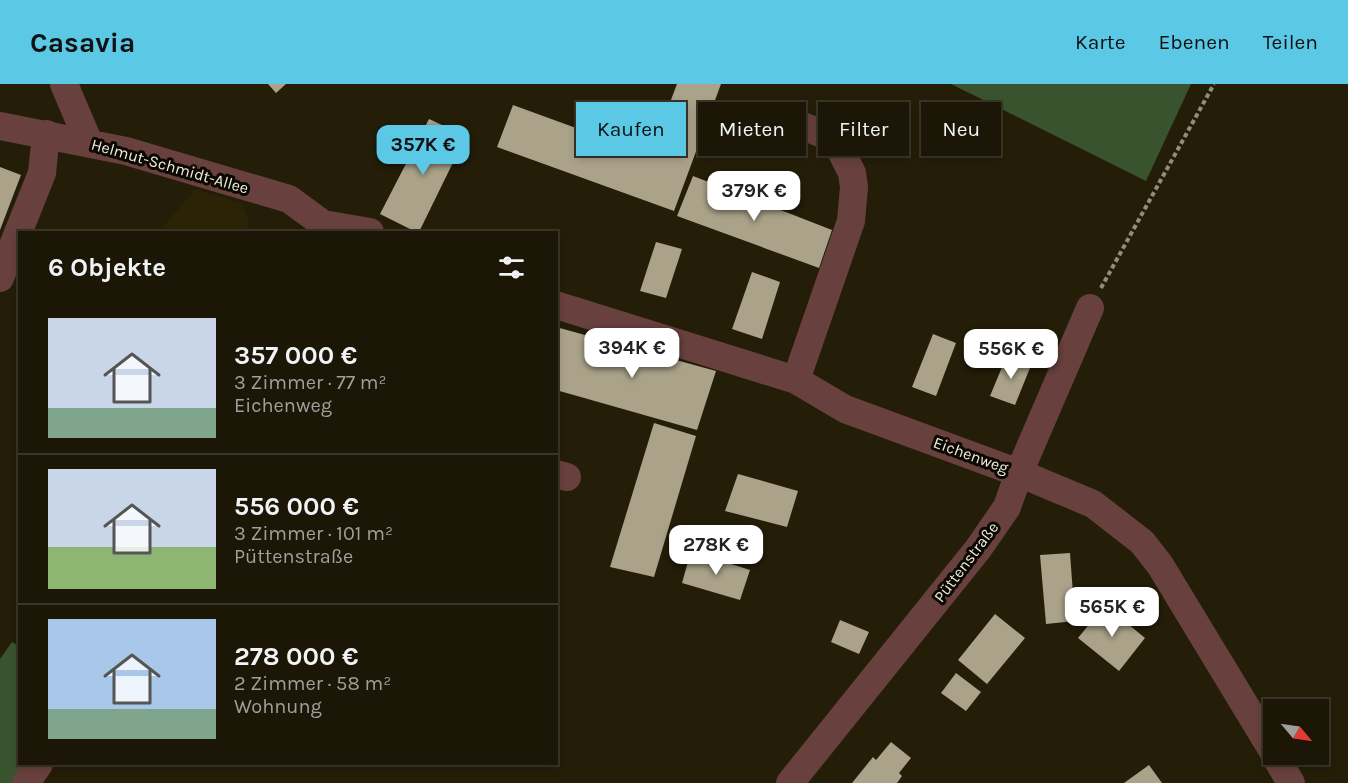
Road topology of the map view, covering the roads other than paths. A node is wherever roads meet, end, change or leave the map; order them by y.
1 (64, 84) edge
2 (0, 126) edge
3 (806, 127) edge
4 (46, 134) junction
5 (89, 143) junction
6 (325, 228) edge
7 (19, 231) edge
8 (359, 231) edge
9 (18, 233) edge
10 (0, 278) edge
11 (558, 305) edge
12 (1090, 308) road end
13 (796, 380) junction
14 (1019, 473) junction
15 (1263, 736) edge
16 (38, 765) edge
17 (1280, 765) edge
18 (26, 783) edge
19 (790, 783) edge
20 (1291, 783) edge

1 - 5 street
2 - 4 street, Helmut-Schmidt-Allee
3 - 13 street
4 - 5 street, Helmut-Schmidt-Allee
4 - 7 street
5 - 6 street, Helmut-Schmidt-Allee
6 - 8 street
9 - 10 street
11 - 13 street, Eichenweg
12 - 14 street, Püttenstraße
13 - 14 street, Eichenweg
14 - 15 street, Eichenweg
14 - 19 street, Püttenstraße
16 - 18 street
17 - 20 street, Eichenweg

